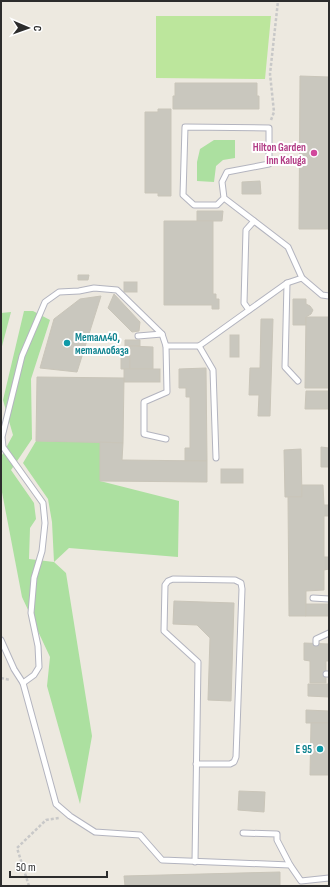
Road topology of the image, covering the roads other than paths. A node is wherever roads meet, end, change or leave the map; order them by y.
1 (224, 198) junction
2 (254, 221) junction
3 (302, 278) junction
4 (287, 283) junction
5 (329, 296) edge
6 (249, 310) junction
7 (162, 334) junction
8 (138, 336) dead end
9 (166, 346) junction
10 (199, 346) junction
11 (298, 381) dead end
12 (166, 439) dead end
13 (216, 458) dead end
14 (313, 598) dead end
15 (329, 599) edge
16 (329, 634) edge
17 (1, 640) edge
18 (316, 644) dead end
19 (23, 683) junction
20 (196, 764) junction
21 (243, 833) dead end
22 (195, 862) junction
23 (290, 865) junction
24 (329, 878) edge
25 (300, 883) edge

1 - 1 lane
1 - 2 lane
2 - 3 lane
2 - 6 lane
3 - 4 lane
3 - 5 lane
4 - 6 lane
4 - 11 lane
6 - 10 lane
7 - 8 lane
7 - 9 lane
7 - 19 lane
9 - 10 lane
9 - 12 lane
10 - 13 lane
14 - 15 lane
16 - 18 lane
17 - 19 lane
19 - 22 lane
20 - 20 lane
20 - 22 lane
21 - 23 lane
22 - 23 lane
23 - 25 lane
24 - 25 lane

